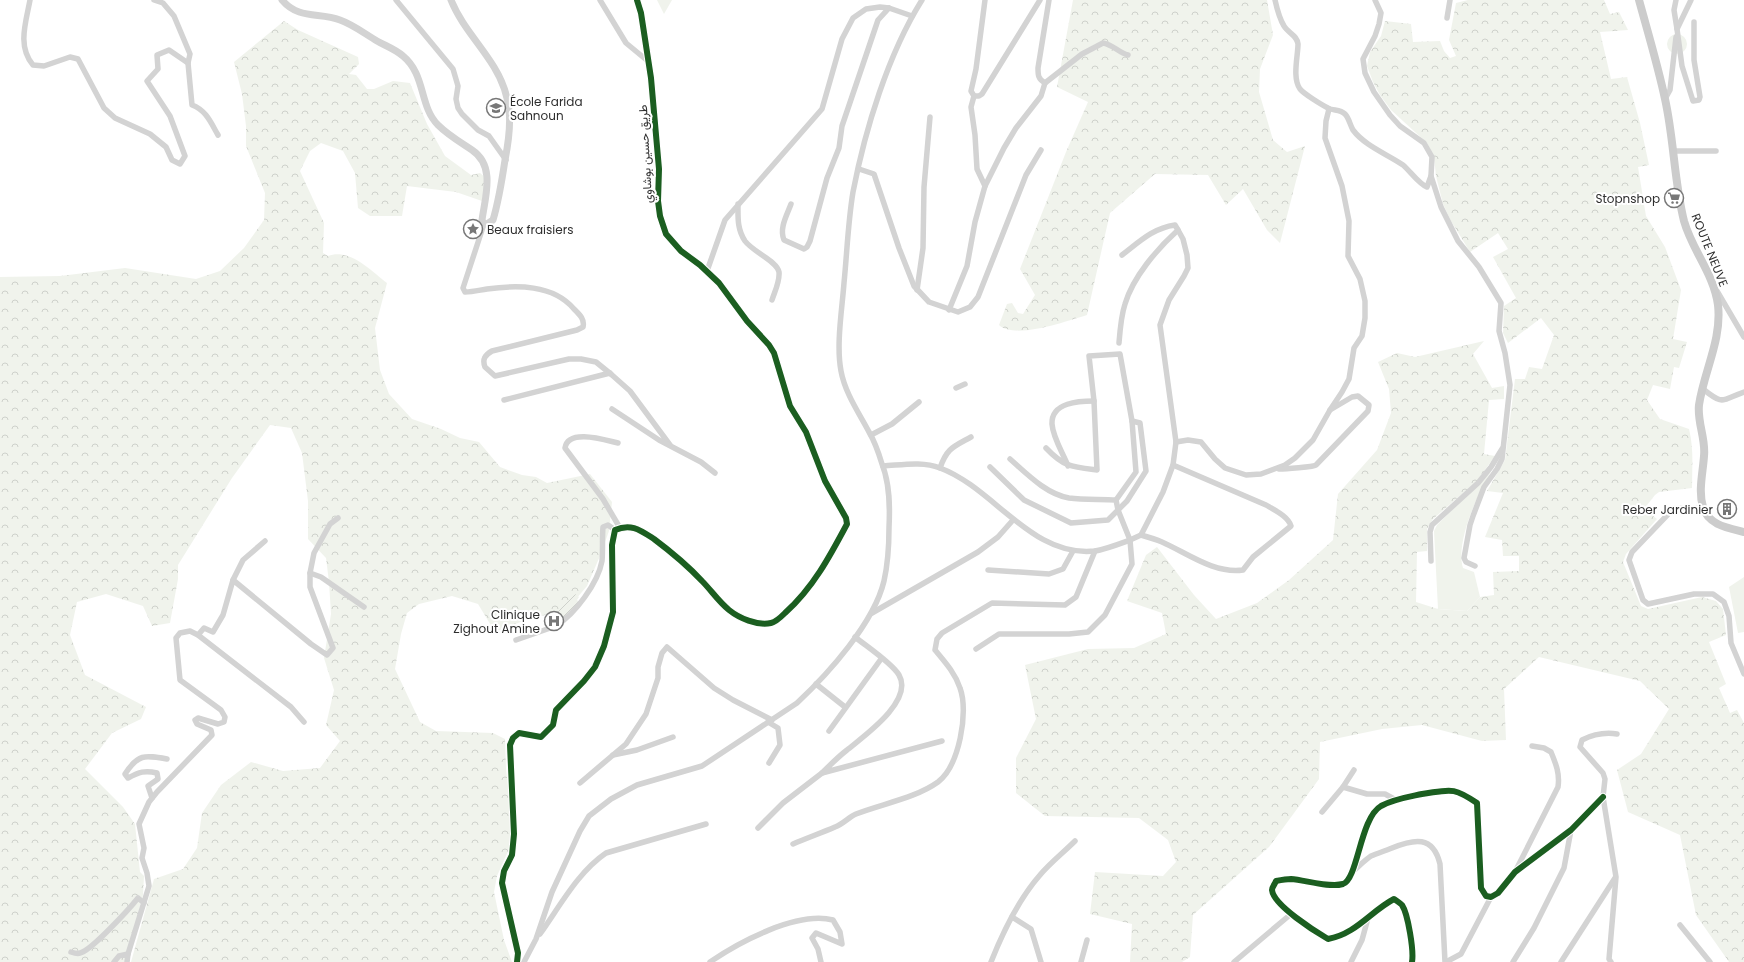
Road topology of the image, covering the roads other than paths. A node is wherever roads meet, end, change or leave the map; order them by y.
1 (30, 0) edge
2 (154, 0) edge
3 (282, 0) edge
4 (396, 0) edge
5 (451, 0) edge
6 (600, 0) edge
7 (637, 0) edge
8 (922, 0) edge
9 (985, 0) edge
10 (1040, 0) edge
11 (1049, 0) edge
12 (1275, 0) edge
13 (1375, 0) edge
14 (1450, 0) edge
15 (1639, 0) edge
16 (1676, 0) edge
17 (1690, 0) edge
18 (889, 8) junction
19 (912, 16) junction
20 (1447, 18) dead end
21 (1694, 22) dead end
22 (1677, 29) junction
23 (1128, 54) dead end
24 (649, 62) junction
25 (188, 63) junction
26 (1045, 83) junction
27 (974, 96) junction
28 (1665, 99) junction
29 (1329, 109) junction
30 (930, 117) dead end
31 (218, 135) dead end
32 (1041, 150) dead end
33 (1673, 151) junction
34 (1716, 151) dead end
35 (506, 160) junction
36 (859, 169) junction
37 (1431, 176) junction
38 (985, 186) junction
39 (738, 204) junction
40 (790, 204) dead end
41 (484, 224) junction
42 (1178, 230) junction
43 (1122, 255) dead end
44 (707, 271) junction
45 (1713, 284) junction
46 (918, 290) junction
47 (772, 300) dead end
48 (949, 310) junction
49 (1744, 337) edge
50 (1119, 343) dead end
51 (610, 373) junction
52 (966, 384) dead end
53 (956, 388) dead end
54 (1703, 389) junction
55 (1744, 392) edge
56 (504, 400) dead end
57 (1094, 401) junction
58 (919, 402) dead end
59 (612, 409) dead end
60 (1330, 410) junction
61 (1132, 421) junction
62 (871, 435) junction
63 (971, 437) dead end
64 (1176, 442) junction
65 (618, 443) dead end
66 (670, 445) junction
67 (1503, 447) junction
68 (1046, 448) dead end
69 (1295, 458) junction
70 (1010, 459) dead end
71 (883, 466) junction
72 (1068, 466) junction
73 (1173, 466) junction
74 (1303, 466) junction
75 (990, 467) dead end
76 (940, 468) junction
77 (1276, 468) junction
78 (715, 473) dead end
79 (1116, 500) junction
80 (1703, 508) junction
81 (1118, 510) junction
82 (338, 518) dead end
83 (1013, 520) junction
84 (618, 529) junction
85 (1744, 532) edge
86 (1141, 535) junction
87 (1130, 540) junction
88 (265, 541) dead end
89 (1073, 551) junction
90 (1095, 551) junction
91 (1431, 561) dead end
92 (1475, 566) dead end
93 (988, 570) dead end
94 (310, 573) junction
95 (233, 580) junction
96 (364, 607) dead end
97 (872, 613) junction
98 (198, 635) junction
99 (855, 637) junction
100 (516, 640) dead end
101 (976, 649) dead end
102 (881, 658) junction
103 (1744, 674) edge
104 (816, 684) junction
105 (845, 707) junction
106 (770, 721) junction
107 (304, 722) dead end
108 (829, 731) dead end
109 (1617, 734) dead end
110 (673, 737) dead end
111 (942, 741) dead end
112 (1532, 746) dead end
113 (612, 755) junction
114 (167, 759) dead end
115 (769, 763) dead end
116 (1354, 770) dead end
117 (822, 772) junction
118 (580, 783) dead end
119 (1343, 787) junction
120 (1603, 797) junction
121 (152, 798) junction
122 (1396, 800) junction
123 (1322, 812) dead end
124 (706, 824) dead end
125 (758, 828) dead end
126 (1571, 830) junction
127 (1075, 841) dead end
128 (793, 844) dead end
129 (1515, 872) junction
130 (1352, 873) junction
131 (1616, 877) junction
132 (1489, 898) junction
133 (144, 903) junction
134 (1291, 914) junction
135 (1012, 917) junction
136 (1368, 918) junction
137 (1680, 925) dead end
138 (536, 939) junction
139 (1087, 940) dead end
140 (71, 952) dead end
141 (128, 954) junction
142 (114, 962) edge
143 (127, 962) edge
144 (517, 962) edge
145 (524, 962) edge
146 (710, 962) edge
147 (821, 962) edge
148 (991, 962) edge
149 (1041, 962) edge
150 (1081, 962) edge
151 (1234, 962) edge
152 (1351, 962) edge
153 (1412, 962) edge
154 (1446, 962) edge
155 (1513, 962) edge
156 (1562, 962) edge
157 (1611, 962) edge
158 (1710, 962) edge

1 - 25 street
2 - 25 street
3 - 41 street
4 - 35 street
5 - 35 street
6 - 24 street
7 - 24 street, طريق حسين بوشاوي
8 - 19 street
9 - 27 street
10 - 27 street
11 - 26 street
12 - 29 street
13 - 37 street
14 - 20 street
15 - 28 main road, ROUTE NEUVE
16 - 22 street
17 - 22 street
18 - 19 street
18 - 39 street
18 - 40 street
19 - 36 street
21 - 22 street
22 - 28 street
23 - 26 street
24 - 44 street, طريق حسين بوشاوي
25 - 31 street
26 - 38 street
27 - 38 street
28 - 33 main road, ROUTE NEUVE
29 - 37 street
29 - 60 street
30 - 46 street
32 - 48 street
33 - 34 street
33 - 45 main road, ROUTE NEUVE
35 - 41 street
36 - 46 street
36 - 62 street
37 - 67 street
38 - 48 street
39 - 44 street
39 - 47 street
41 - 51 street
42 - 43 street
42 - 50 street
42 - 64 street
44 - 84 street, طريق حسين بوشاوي
45 - 49 street
45 - 54 main road, ROUTE NEUVE
46 - 48 street
51 - 56 street
51 - 66 street
52 - 53 street
54 - 55 street
54 - 80 main road, ROUTE NEUVE
57 - 61 street
57 - 72 street
57 - 72 street
58 - 62 street
59 - 66 street
60 - 69 street
60 - 74 street
61 - 79 street
61 - 81 street
62 - 71 street
63 - 76 street
64 - 73 street
64 - 77 street
65 - 84 street
66 - 78 street
67 - 91 street
67 - 92 street
68 - 72 street
69 - 74 street
69 - 77 street
70 - 79 street
71 - 76 street
71 - 97 street
73 - 86 street
73 - 86 street
74 - 77 street
75 - 81 street
76 - 83 street
79 - 81 street
80 - 85 main road
80 - 103 street
81 - 87 street
82 - 94 street
83 - 89 street
83 - 97 street
84 - 100 street
84 - 144 street
86 - 87 street
87 - 90 street
87 - 101 street
88 - 95 street
89 - 90 street
89 - 93 street
90 - 128 street
94 - 95 street
94 - 96 street
95 - 98 street
97 - 99 street
98 - 107 street
98 - 121 street
99 - 102 street
99 - 104 street
102 - 105 street
102 - 117 street
104 - 105 street
104 - 106 street
105 - 108 street
106 - 113 street
106 - 115 street
106 - 138 street
109 - 120 street
110 - 113 street
111 - 117 street
112 - 129 street
113 - 118 street
114 - 121 street
116 - 119 street
117 - 125 street
119 - 122 street
119 - 123 street
120 - 126 street
120 - 131 street
121 - 133 street
122 - 130 street
122 - 132 street
124 - 138 street
126 - 129 street
126 - 155 street
127 - 135 street
129 - 132 street
130 - 134 street
130 - 154 street
131 - 156 street
131 - 157 street
132 - 154 street
133 - 140 street
133 - 141 street
134 - 136 street
134 - 151 street
135 - 148 street
135 - 149 street
136 - 152 street
136 - 153 street
137 - 158 street
138 - 145 street
139 - 150 street
141 - 142 street
141 - 143 street
146 - 147 street

